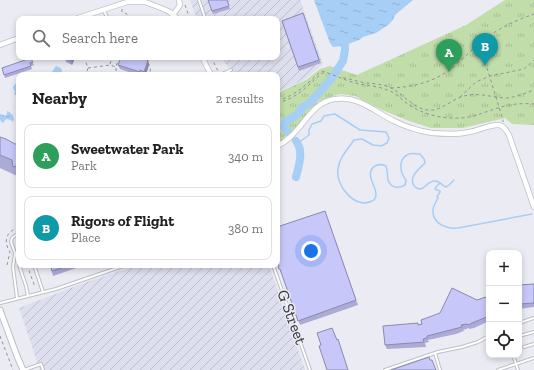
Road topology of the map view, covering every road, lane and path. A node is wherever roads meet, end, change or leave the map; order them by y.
1 (179, 0) edge
2 (184, 0) edge
3 (198, 0) edge
4 (121, 8) dead end
5 (103, 9) junction
6 (534, 14) edge
7 (173, 15) joint
8 (83, 16) edge
9 (106, 16) edge
10 (130, 16) edge
11 (189, 16) edge
12 (204, 16) edge
13 (16, 39) edge
14 (0, 45) edge
15 (85, 60) edge
16 (111, 60) edge
17 (118, 60) edge
18 (204, 60) edge
19 (212, 60) edge
20 (534, 60) edge
21 (148, 62) edge
22 (110, 65) junction
23 (88, 68) junction
24 (116, 68) junction
25 (486, 68) dead end
26 (231, 70) dead end
27 (87, 72) edge
28 (118, 72) edge
29 (150, 72) edge
30 (210, 72) edge
31 (218, 72) edge
32 (227, 72) edge
33 (490, 76) junction
34 (342, 78) junction
35 (390, 88) junction
36 (534, 90) edge
37 (496, 97) junction
38 (459, 98) junction
39 (280, 101) edge
40 (534, 104) edge
41 (499, 108) junction
42 (502, 126) junction
43 (280, 144) edge
44 (534, 207) edge
45 (16, 235) edge
46 (15, 254) joint
47 (20, 268) edge
48 (28, 268) edge
49 (35, 268) edge
50 (117, 268) edge
51 (274, 268) edge
52 (35, 287) dead end
53 (43, 292) junction
54 (28, 296) junction
55 (18, 299) junction
56 (0, 303) edge
57 (0, 310) edge
58 (534, 318) edge
59 (522, 322) edge
60 (534, 332) edge
61 (522, 335) edge
62 (0, 336) edge
63 (486, 338) edge
64 (534, 344) edge
65 (524, 348) dead end
66 (435, 353) junction
67 (514, 358) edge
68 (534, 358) edge
69 (516, 364) junction
70 (14, 370) edge
71 (24, 370) edge
72 (43, 370) edge
73 (310, 370) edge
74 (385, 370) edge
75 (440, 370) edge
76 (498, 370) edge
77 (518, 370) edge

1 - 7 street
2 - 11 path
3 - 12 lane
4 - 10 path
5 - 7 street
5 - 8 street
5 - 9 lane
6 - 35 path
13 - 14 street
15 - 23 path
16 - 22 path
17 - 24 path
18 - 30 street
19 - 31 path
20 - 33 path
21 - 29 path
22 - 23 path
22 - 24 path
23 - 27 path
24 - 28 path
25 - 33 path
26 - 32 lane
33 - 37 path
33 - 38 path
34 - 35 path
34 - 39 path
34 - 41 path
35 - 38 path
36 - 37 path
37 - 38 path
37 - 41 path
40 - 41 path
41 - 42 path
42 - 43 street
42 - 44 street
45 - 46 lane
46 - 55 lane
47 - 54 lane
48 - 52 path
49 - 53 lane
50 - 53 lane
51 - 73 lane, G Street
53 - 54 lane
54 - 55 lane
55 - 56 lane
57 - 71 main road
58 - 59 lane
60 - 61 lane
62 - 70 path
63 - 66 lane
64 - 65 lane
66 - 74 lane
66 - 75 lane
67 - 69 lane
68 - 69 lane
69 - 76 lane
69 - 77 lane
71 - 72 lane

